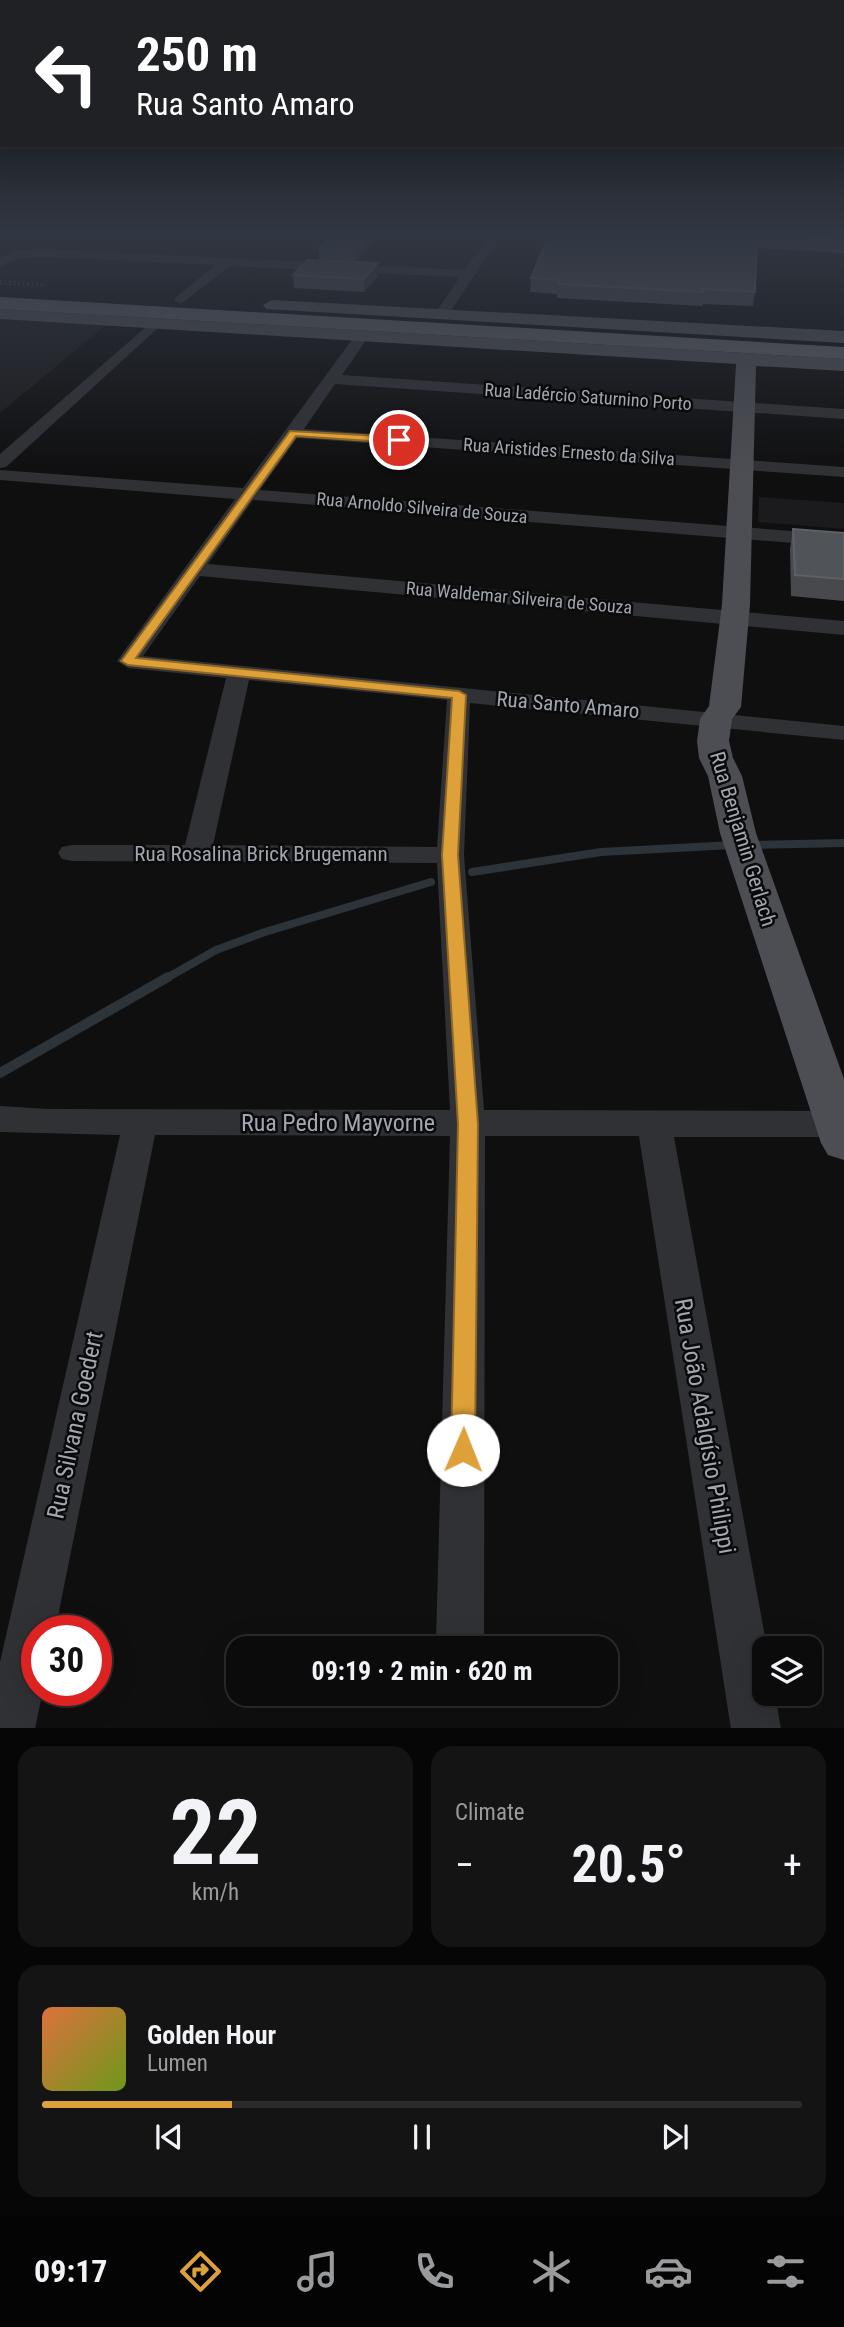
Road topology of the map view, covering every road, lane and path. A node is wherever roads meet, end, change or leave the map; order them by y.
1 (0, 314) edge
2 (69, 314) edge
3 (281, 314) edge
4 (309, 314) edge
5 (398, 314) edge
6 (441, 315) joint
7 (28, 316) junction
8 (154, 324) junction
9 (362, 336) junction
10 (844, 337) edge
11 (844, 345) edge
12 (844, 353) edge
13 (746, 360) junction
14 (844, 365) edge
15 (332, 379) junction
16 (744, 407) junction
17 (844, 414) edge
18 (293, 433) junction
19 (0, 463) edge
20 (742, 465) junction
21 (844, 472) edge
22 (0, 475) edge
23 (248, 494) junction
24 (738, 533) junction
25 (844, 541) edge
26 (194, 569) junction
27 (734, 617) junction
28 (844, 628) edge
29 (239, 673) junction
30 (459, 695) junction
31 (716, 719) junction
32 (844, 733) edge
33 (72, 853) dead end
34 (197, 853) junction
35 (450, 855) junction
36 (0, 1119) edge
37 (140, 1122) junction
38 (468, 1124) junction
39 (654, 1124) junction
40 (842, 1131) edge
41 (460, 1636) edge
42 (10, 1728) edge
43 (756, 1728) edge

1 - 7 main road
2 - 7 highway
3 - 12 highway
4 - 11 highway
5 - 6 main road
6 - 10 main road
7 - 8 main road
8 - 9 main road
8 - 19 street
9 - 13 main road
9 - 15 street
13 - 14 main road
13 - 16 main road, Rua Benjamin Gerlach
15 - 16 street, Rua Ladércio Saturnino Porto
15 - 18 street
16 - 17 street, Rua Ladércio Saturnino Porto
16 - 20 main road, Rua Benjamin Gerlach
18 - 20 street, Rua Aristides Ernesto da Silva
18 - 23 street
20 - 21 street, Rua Aristides Ernesto da Silva
20 - 24 main road, Rua Benjamin Gerlach
22 - 23 street, Rua Arnoldo Silveira de Souza
23 - 24 street, Rua Arnoldo Silveira de Souza
23 - 26 street
24 - 25 street, Rua Arnoldo Silveira de Souza
24 - 27 main road, Rua Benjamin Gerlach
26 - 27 street, Rua Waldemar Silveira de Souza
26 - 29 street, Rua Santo Amaro
27 - 28 street, Rua Waldemar Silveira de Souza
27 - 31 main road, Rua Benjamin Gerlach
29 - 30 street, Rua Santo Amaro
29 - 34 street
30 - 31 street, Rua Santo Amaro
30 - 35 street
31 - 32 street, Rua Santo Amaro
31 - 40 main road, Rua Benjamin Gerlach
33 - 34 street, Rua Rosalina Brick Brugemann
34 - 35 street, Rua Rosalina Brick Brugemann
35 - 38 street
36 - 37 street, Rua Pedro Mayvorne
37 - 38 street, Rua Pedro Mayvorne
37 - 42 street, Rua Silvana Goedert
38 - 39 street, Rua Pedro Mayvorne
38 - 41 street
39 - 40 street, Rua Pedro Mayvorne
39 - 43 street, Rua João Adalgísio Philippi

